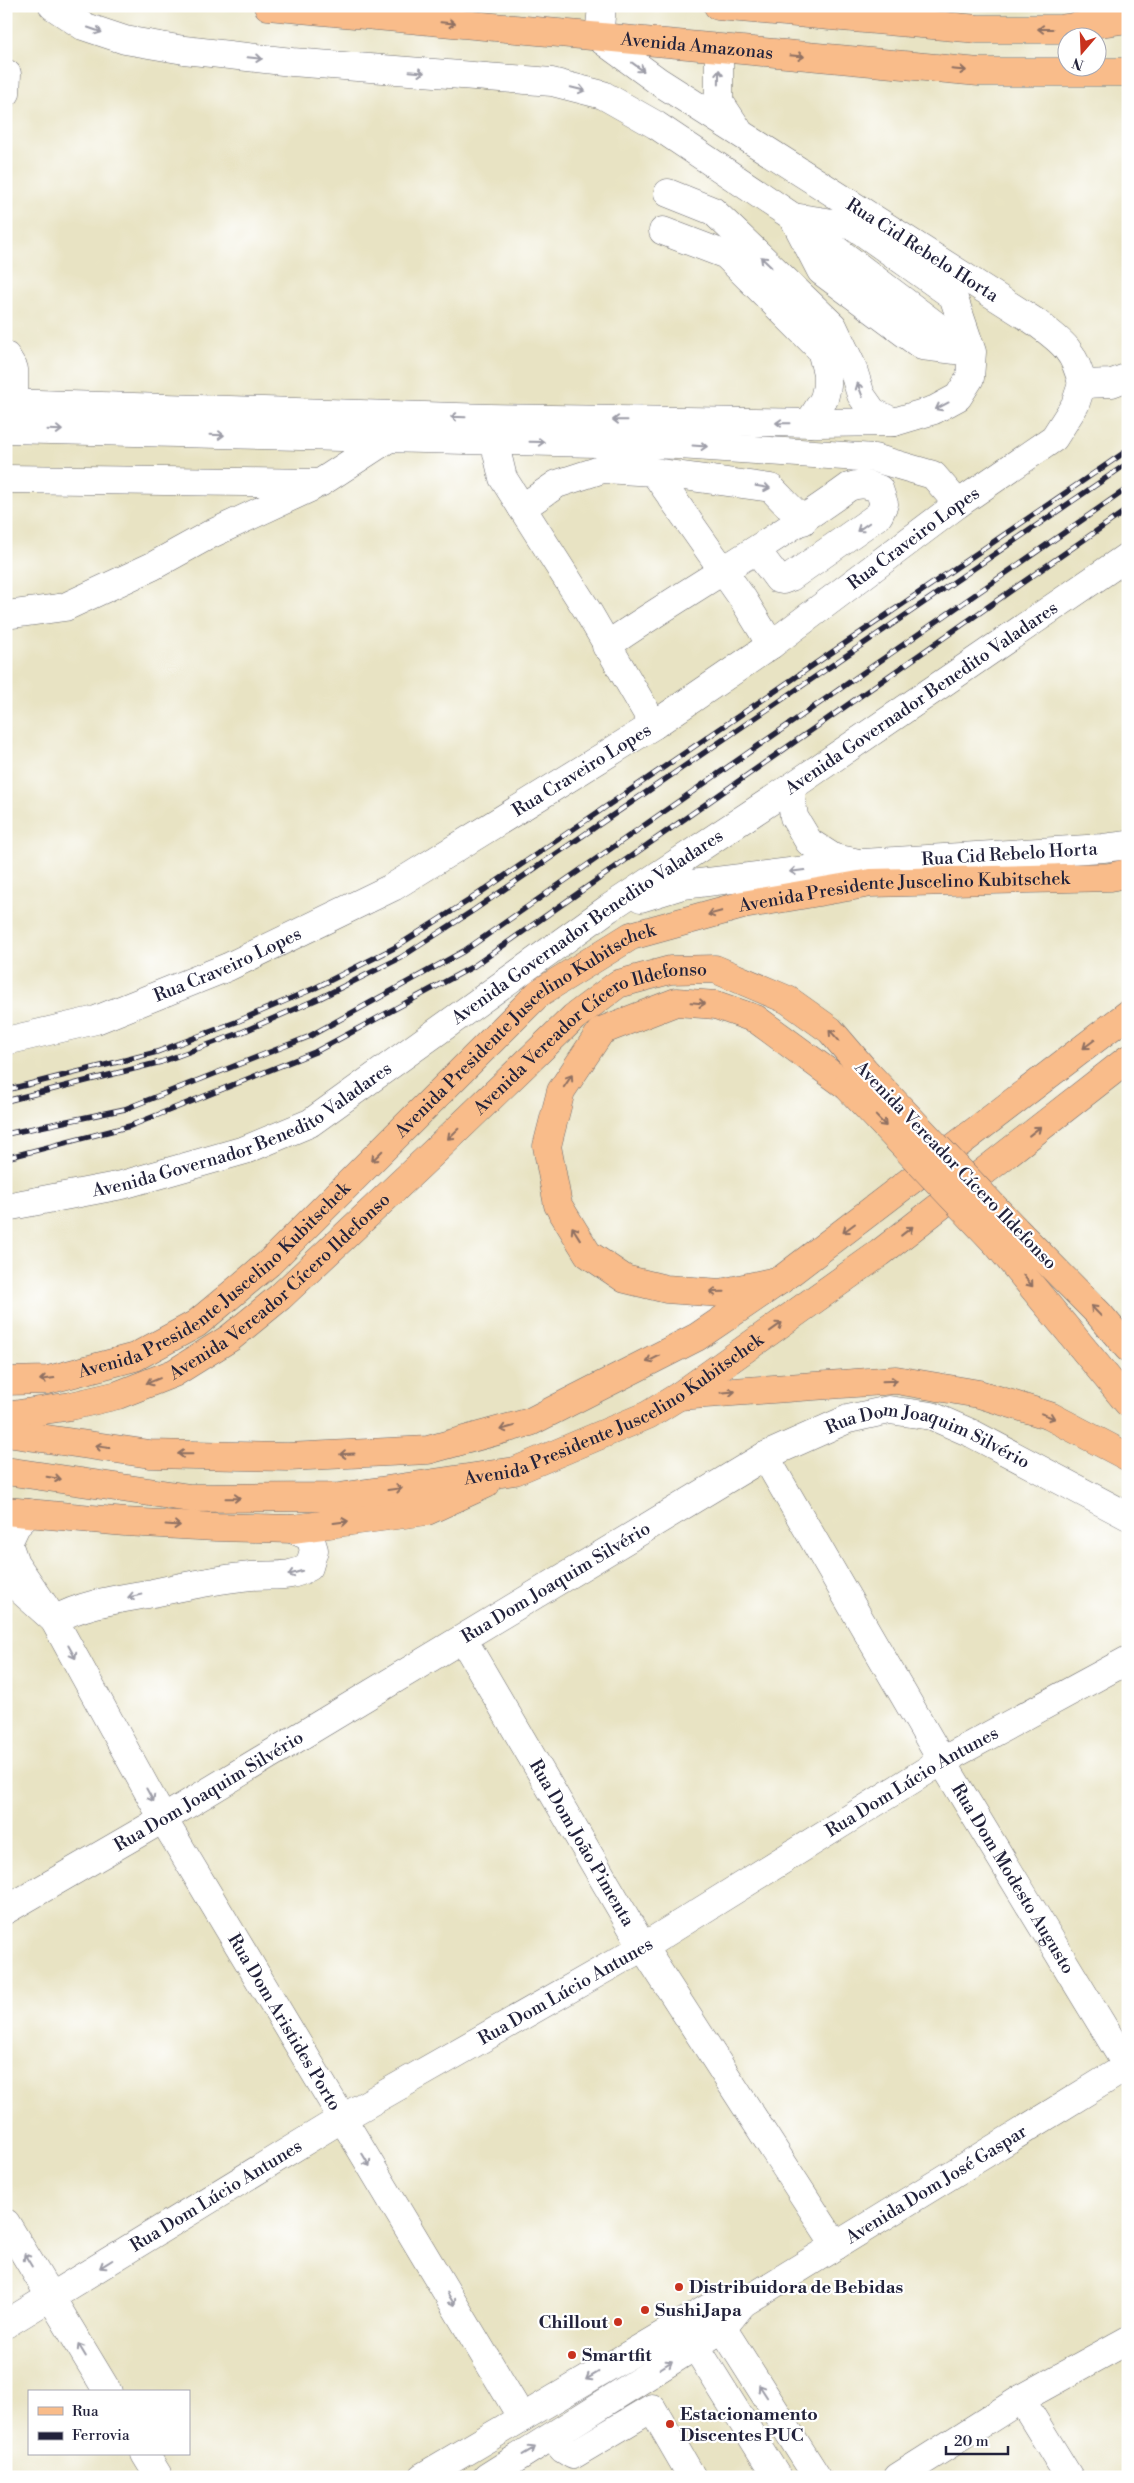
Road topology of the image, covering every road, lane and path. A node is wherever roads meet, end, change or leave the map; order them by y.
1 (53, 6) edge
2 (268, 6) edge
3 (602, 6) edge
4 (718, 6) edge
5 (1128, 19) edge
6 (599, 38) junction
7 (719, 49) junction
8 (1128, 72) edge
9 (7, 74) edge
10 (6, 93) edge
11 (741, 133) junction
12 (668, 193) dead end
13 (794, 217) junction
14 (663, 231) dead end
15 (972, 352) junction
16 (6, 356) edge
17 (1128, 377) edge
18 (1082, 384) junction
19 (10, 403) edge
20 (894, 422) junction
21 (809, 423) junction
22 (385, 427) junction
23 (6, 429) edge
24 (491, 430) junction
25 (654, 472) junction
26 (6, 479) edge
27 (320, 483) junction
28 (958, 504) junction
29 (522, 508) junction
30 (803, 521) junction
31 (757, 551) junction
32 (1128, 556) edge
33 (724, 572) junction
34 (6, 616) edge
35 (771, 645) junction
36 (606, 646) junction
37 (654, 725) junction
38 (790, 788) junction
39 (1128, 845) edge
40 (924, 859) junction
41 (863, 863) junction
42 (1128, 873) edge
43 (978, 881) junction
44 (610, 908) junction
45 (1128, 1014) edge
46 (6, 1041) edge
47 (1128, 1059) edge
48 (856, 1079) junction
49 (6, 1207) edge
50 (1006, 1236) junction
51 (782, 1279) junction
52 (1128, 1348) edge
53 (6, 1381) edge
54 (679, 1396) junction
55 (1128, 1404) edge
56 (6, 1416) edge
57 (6, 1433) edge
58 (765, 1456) junction
59 (1128, 1456) edge
60 (6, 1470) edge
61 (515, 1471) junction
62 (6, 1488) edge
63 (18, 1512) edge
64 (1128, 1516) edge
65 (125, 1522) junction
66 (292, 1529) junction
67 (6, 1577) edge
68 (54, 1620) junction
69 (463, 1639) junction
70 (1128, 1660) edge
71 (942, 1762) junction
72 (164, 1819) junction
73 (6, 1910) edge
74 (643, 1947) junction
75 (1127, 2066) edge
76 (341, 2119) junction
77 (6, 2223) edge
78 (836, 2246) junction
79 (51, 2298) junction
80 (716, 2318) junction
81 (6, 2324) edge
82 (682, 2324) junction
83 (1128, 2340) edge
84 (695, 2347) junction
85 (107, 2390) edge
86 (1021, 2399) junction
87 (522, 2418) junction
88 (553, 2437) junction
89 (146, 2456) edge
90 (159, 2477) edge
91 (422, 2477) edge
92 (487, 2477) edge
93 (692, 2477) edge
94 (777, 2477) edge
95 (817, 2477) edge
96 (898, 2477) edge
97 (1069, 2477) edge

1 -> 13 street
2 -> 6 main road, Avenida Amazonas
3 - 6 street
5 -> 4 main road
6 - 7 main road, Avenida Amazonas
6 -> 11 street, Rua Cid Rebelo Horta
7 -> 8 main road, Avenida Amazonas
11 -> 7 street, Rua Cid Rebelo Horta
9 - 10 street
11 - 18 street, Rua Cid Rebelo Horta
20 -> 12 street
13 - 15 street
13 - 15 street
14 - 21 street
15 -> 20 street
16 - 19 street
17 - 18 street
18 - 28 street, Rua Craveiro Lopes
19 - 22 street
20 - 21 street
21 -> 24 street
23 -> 22 street
22 - 24 street
22 - 27 street
24 -> 28 street
24 - 29 street
25 - 29 street
25 -> 30 street
25 - 33 street
26 - 27 street
27 - 34 street
28 - 35 street, Rua Craveiro Lopes
29 - 36 street
30 - 31 street
30 -> 31 street
31 - 33 street
32 - 38 street, Avenida Governador Benedito Valadares
33 - 35 street
33 - 36 street
35 - 37 street, Rua Craveiro Lopes
36 - 37 street
37 - 46 street, Rua Craveiro Lopes
38 - 41 street, Rua Cid Rebelo Horta
38 - 44 street, Avenida Governador Benedito Valadares
39 - 40 street, Rua Cid Rebelo Horta
40 - 41 street, Rua Cid Rebelo Horta
40 - 43 street
41 -> 44 street, Rua Cid Rebelo Horta
42 - 43 main road, Avenida Presidente Juscelino Kubitschek
43 -> 53 main road, Avenida Presidente Juscelino Kubitschek
44 - 49 street, Avenida Governador Benedito Valadares
45 -> 51 main road, Avenida Presidente Juscelino Kubitschek
54 -> 47 main road, Avenida Presidente Juscelino Kubitschek
48 - 50 main road, Avenida Vereador Cícero Ildefonso, bridge
51 -> 48 main road, Avenida Vereador Cícero Ildefonso
48 -> 56 main road, Avenida Vereador Cícero Ildefonso
52 -> 50 main road, Avenida Vereador Cícero Ildefonso
50 -> 55 main road, Avenida Vereador Cícero Ildefonso
51 -> 57 main road, Avenida Presidente Juscelino Kubitschek
54 -> 59 main road
54 - 61 main road, Avenida Presidente Juscelino Kubitschek
58 - 64 street, Rua Dom Joaquim Silvério
58 - 69 street, Rua Dom Joaquim Silvério
58 - 71 street, Rua Dom Modesto Augusto
60 -> 61 main road, Avenida Presidente Juscelino Kubitschek
66 -> 61 main road
62 - 65 main road
63 - 65 main road
63 - 68 street, Rua Dom Aristides Porto
65 -> 66 main road
66 -> 68 street
67 - 68 street, Rua Dom Aristides Porto
68 -> 72 street, Rua Dom Aristides Porto
69 - 72 street, Rua Dom Joaquim Silvério
69 - 74 street, Rua Dom João Pimenta
70 - 71 street, Rua Dom Lúcio Antunes
71 - 74 street, Rua Dom Lúcio Antunes
71 - 75 street, Rua Dom Modesto Augusto
72 - 73 street, Rua Dom Joaquim Silvério
72 - 76 street, Rua Dom Aristides Porto
74 - 76 street, Rua Dom Lúcio Antunes
74 - 78 street, Rua Dom João Pimenta
75 - 78 street, Avenida Dom José Gaspar
76 -> 79 street, Rua Dom Lúcio Antunes
76 -> 87 street, Rua Dom Aristides Porto
79 -> 77 street
78 - 80 street, Avenida Dom José Gaspar
79 - 81 street, Rua Dom Lúcio Antunes
85 -> 79 street
80 - 82 street, Avenida Dom José Gaspar
80 - 84 street, Avenida Dom José Gaspar
95 -> 80 street
82 - 84 street
82 -> 87 street, Avenida Dom José Gaspar
83 - 86 street
88 -> 84 street, Avenida Dom José Gaspar
84 - 94 street
86 - 96 street
86 - 97 street
87 - 91 street, Avenida Dom José Gaspar
92 -> 88 street, Avenida Dom José Gaspar
88 - 93 street
89 - 90 street

